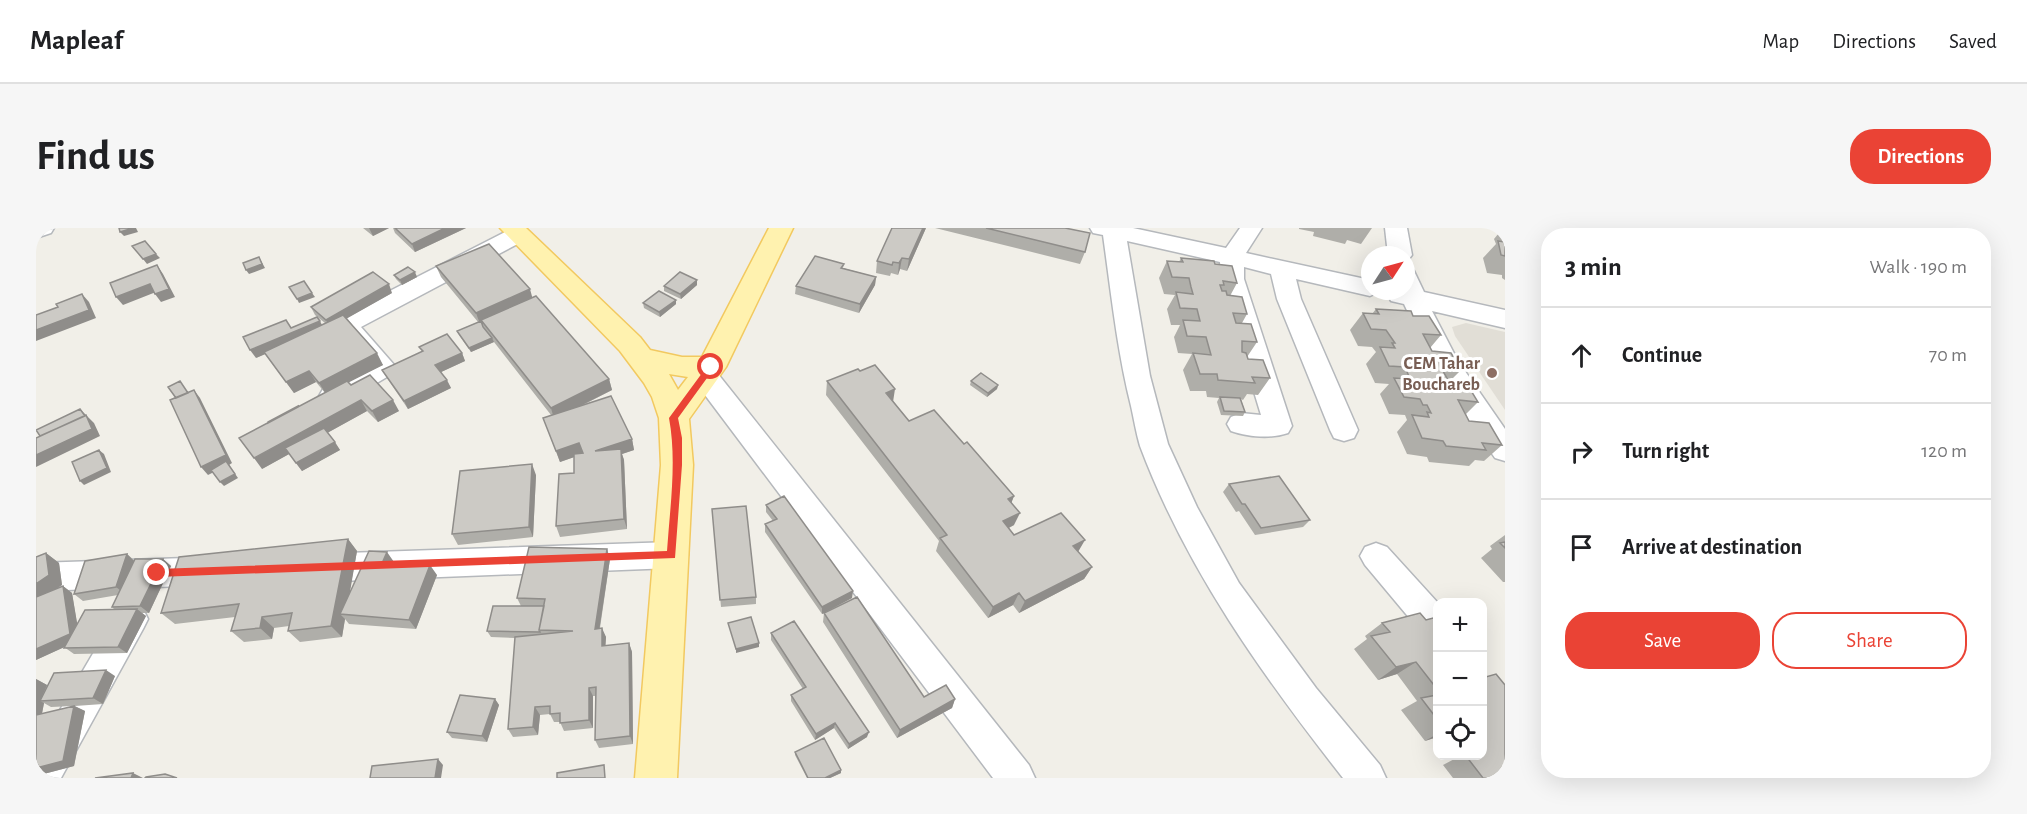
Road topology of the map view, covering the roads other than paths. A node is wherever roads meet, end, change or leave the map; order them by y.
1 (43, 228) edge
2 (781, 228) edge
3 (1251, 228) edge
4 (1396, 228) edge
5 (1109, 229) edge
6 (36, 231) edge
7 (516, 231) edge
8 (1399, 246) edge
9 (1232, 257) junction
10 (1282, 269) junction
11 (1361, 286) edge
12 (1415, 289) edge
13 (1415, 299) edge
14 (1505, 320) edge
15 (642, 358) junction
16 (708, 372) junction
17 (333, 396) edge
18 (674, 418) junction
19 (1241, 424) dead end
20 (1344, 430) dead end
21 (1505, 450) edge
22 (672, 555) junction
23 (1377, 556) dead end
24 (289, 568) edge
25 (241, 570) edge
26 (157, 573) junction
27 (36, 577) edge
28 (1433, 622) edge
29 (41, 778) edge
30 (656, 778) edge
31 (1016, 778) edge
32 (1367, 778) edge

1 - 6 street
2 - 16 main road
3 - 9 street
4 - 8 street
5 - 9 street
5 - 32 street
7 - 15 main road
7 - 17 street
9 - 10 street
9 - 19 street
10 - 11 street
10 - 20 street
12 - 14 street
13 - 21 street
15 - 16 main road
15 - 18 main road
16 - 18 main road
16 - 31 street
18 - 22 main road
22 - 24 street
22 - 30 main road
23 - 28 street
25 - 26 street
26 - 27 street
26 - 29 street

